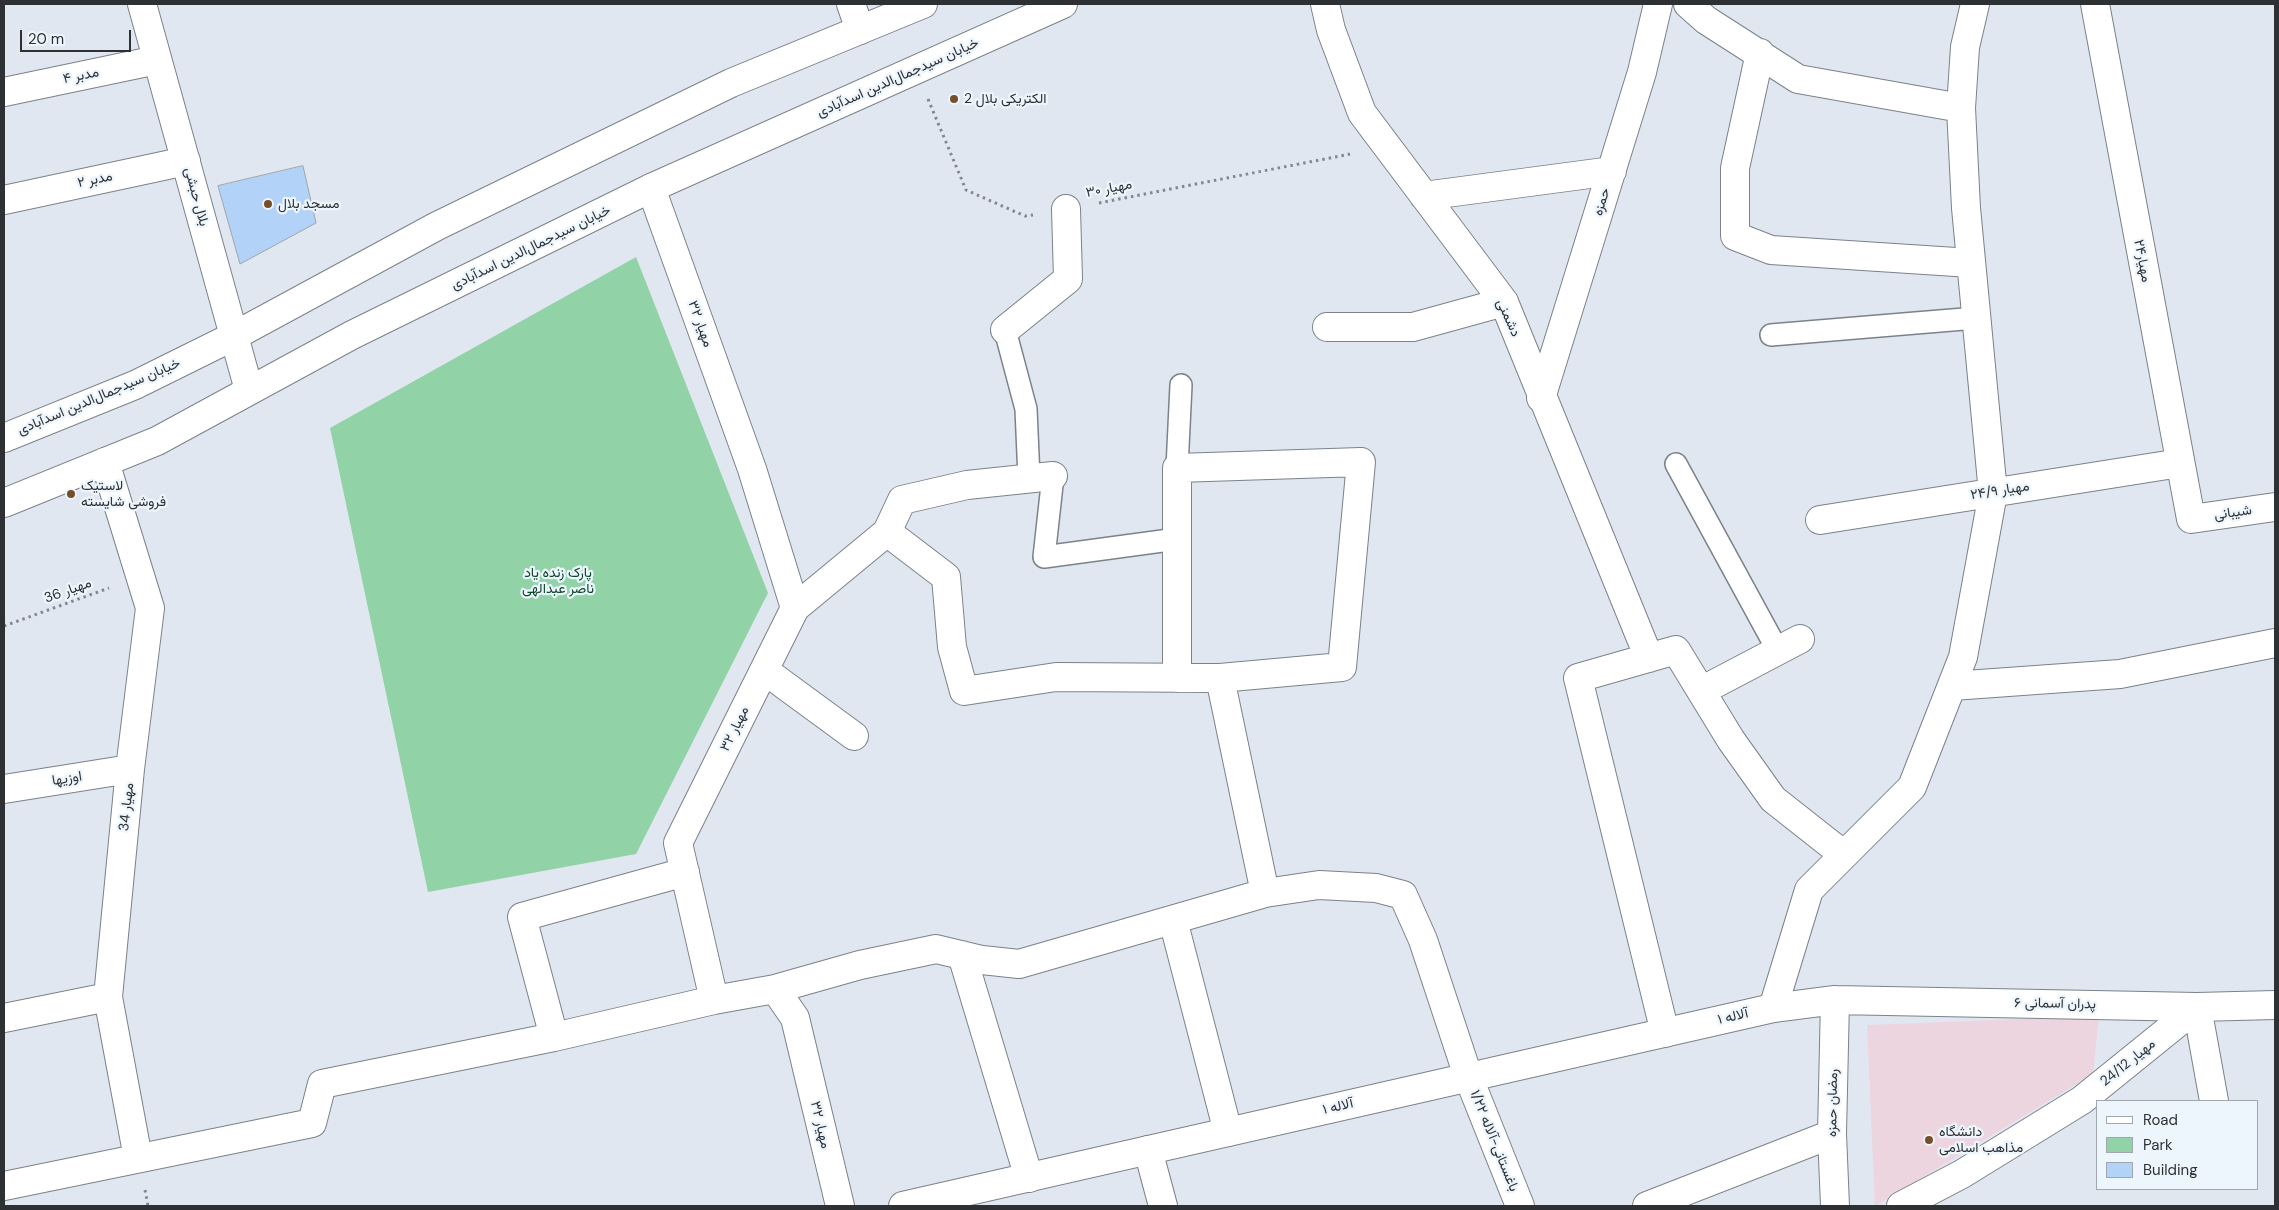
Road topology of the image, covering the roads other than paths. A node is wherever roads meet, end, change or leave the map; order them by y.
1 (142, 4) edge
2 (851, 4) edge
3 (923, 4) edge
4 (1063, 4) edge
5 (1325, 4) edge
6 (1658, 4) edge
7 (1688, 4) edge
8 (1975, 4) edge
9 (2095, 4) edge
10 (860, 30) junction
11 (1760, 53) junction
12 (157, 60) junction
13 (4, 92) edge
14 (1962, 108) junction
15 (186, 161) junction
16 (1612, 170) junction
17 (652, 188) junction
18 (1424, 196) junction
19 (4, 200) edge
20 (1066, 209) road end
21 (1971, 263) junction
22 (1504, 302) junction
23 (1976, 318) junction
24 (1327, 327) dead end
25 (1005, 330) joint
26 (1771, 335) dead end
27 (234, 336) junction
28 (1181, 385) dead end
29 (249, 390) junction
30 (1541, 398) junction
31 (4, 438) edge
32 (105, 462) junction
33 (2180, 463) junction
34 (1676, 464) dead end
35 (1177, 468) junction
36 (1041, 477) junction
37 (1992, 493) junction
38 (4, 503) edge
39 (2275, 507) edge
40 (2191, 519) joint
41 (1820, 520) dead end
42 (887, 532) junction
43 (1177, 539) junction
44 (795, 608) junction
45 (2275, 643) edge
46 (1789, 645) joint
47 (1648, 658) junction
48 (764, 670) junction
49 (1177, 678) junction
50 (1220, 678) junction
51 (1952, 686) junction
52 (1701, 691) junction
53 (854, 736) dead end
54 (130, 770) junction
55 (4, 789) edge
56 (1844, 855) junction
57 (685, 872) junction
58 (1265, 893) junction
59 (1173, 920) junction
60 (962, 955) junction
61 (775, 989) junction
62 (108, 997) junction
63 (714, 1000) junction
64 (1835, 1000) junction
65 (2275, 1005) edge
66 (2197, 1007) junction
67 (1773, 1008) junction
68 (4, 1018) edge
69 (1665, 1033) junction
70 (554, 1037) junction
71 (1468, 1076) junction
72 (2214, 1100) edge
73 (1228, 1132) junction
74 (1832, 1134) junction
75 (1148, 1150) junction
76 (138, 1158) junction
77 (1029, 1178) junction
78 (4, 1186) edge
79 (948, 1201) edge
80 (840, 1206) edge
81 (903, 1206) edge
82 (1163, 1206) edge
83 (1520, 1206) edge
84 (1647, 1206) edge
85 (1835, 1206) edge
86 (1901, 1206) edge

1 - 12 street, بلال حبشی
2 - 10 street
3 - 10 street, خیابان سیدجمال‌الدین اسدآبادی
4 - 17 street, خیابان سیدجمال‌الدین اسدآبادی
5 - 18 street, دشمنی
6 - 16 street, حمزه
7 - 11 street
8 - 14 street
9 - 33 street, مهیار۲۴
10 - 27 street, خیابان سیدجمال‌الدین اسدآبادی
11 - 14 street
11 - 21 street
12 - 13 street, مدبر ۴
12 - 15 street, بلال حبشی
14 - 21 street
15 - 19 street, مدبر ۲
15 - 27 street, بلال حبشی
16 - 18 street
16 - 30 street, حمزه
17 - 29 street, خیابان سیدجمال‌الدین اسدآبادی
17 - 44 street, مهیار ۳۲
18 - 22 street, دشمنی
20 - 25 street
21 - 23 street
22 - 24 street
22 - 30 street, دشمنی
23 - 26 lane
23 - 37 street
25 - 36 lane
27 - 29 street, بلال حبشی
27 - 31 street, خیابان سیدجمال‌الدین اسدآبادی
28 - 35 lane
29 - 32 street, خیابان سیدجمال‌الدین اسدآبادی
30 - 47 street, دشمنی
32 - 38 street, خیابان سیدجمال‌الدین اسدآبادی
32 - 54 street, مهیار 34
33 - 37 street, مهیار ۲۴/۹
33 - 40 street, مهیار۲۴
34 - 46 lane
35 - 43 street
35 - 50 street
36 - 42 street
36 - 43 lane
37 - 41 street, مهیار ۲۴/۹
37 - 51 street
39 - 40 street, شیبانی
42 - 44 street
42 - 49 street
43 - 49 street
44 - 48 street, مهیار ۳۲
45 - 51 street
46 - 52 street
47 - 52 street
47 - 69 street
48 - 53 street
48 - 57 street, مهیار ۳۲
49 - 50 street
50 - 58 street
51 - 56 street
52 - 56 street
54 - 55 street, اوزیها
54 - 62 street, مهیار 34
56 - 67 street
57 - 63 street, مهیار ۳۲
57 - 70 street
58 - 59 street
58 - 71 street, باغستانی-آلاله ۱/۲۲
59 - 60 street
59 - 73 street
60 - 61 street
60 - 77 street
61 - 63 street
61 - 80 street, مهیار ۳۲
62 - 68 street
62 - 76 street, مهیار 34
63 - 70 street
64 - 66 street, پدران آسمانی ۶
64 - 67 street, پدران آسمانی ۶
64 - 74 street, رمضان حمزه
65 - 66 street, پدران آسمانی ۶
66 - 72 street
66 - 86 street, مهیار 24/12
67 - 69 street, آلاله ۱
69 - 71 street, آلاله ۱
70 - 76 street
71 - 73 street, آلاله ۱
71 - 83 street, باغستانی-آلاله ۱/۲۲
73 - 75 street, آلاله ۱
74 - 84 street
74 - 85 street, رمضان حمزه
75 - 77 street, آلاله ۱
75 - 82 street
76 - 78 street
77 - 79 street, آلاله ۱
79 - 81 street, آلاله ۱

